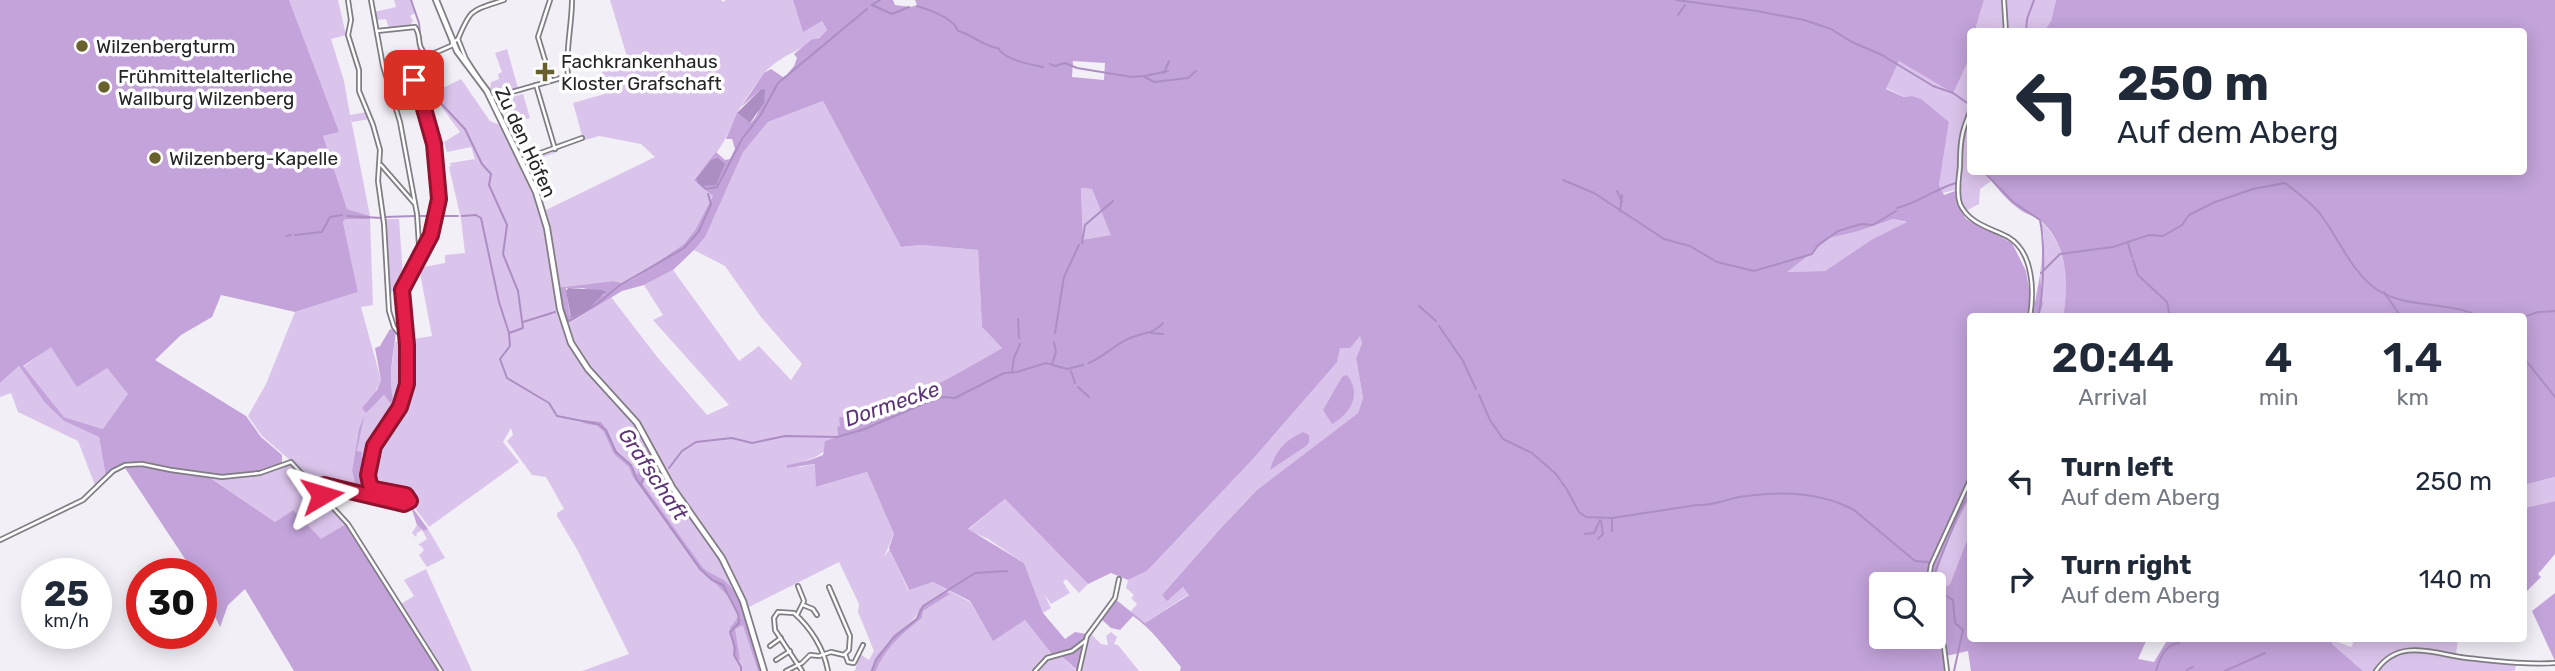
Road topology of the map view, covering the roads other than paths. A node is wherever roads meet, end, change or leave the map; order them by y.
1 (348, 0) edge
2 (371, 0) edge
3 (436, 0) edge
4 (504, 0) edge
5 (550, 0) edge
6 (572, 0) edge
7 (2004, 0) edge
8 (2006, 28) edge
9 (377, 31) junction
10 (455, 42) junction
11 (428, 57) junction
12 (418, 79) junction
13 (551, 81) junction
14 (536, 85) junction
15 (491, 98) junction
16 (396, 105) junction
17 (1967, 119) edge
18 (582, 138) dead end
19 (555, 149) junction
20 (521, 160) junction
21 (380, 164) junction
22 (415, 204) junction
23 (424, 250) junction
24 (2030, 313) edge
25 (407, 337) junction
26 (307, 477) junction
27 (324, 485) junction
28 (1967, 487) edge
29 (320, 492) junction
30 (0, 540) edge
31 (1930, 572) edge
32 (1119, 579) dead end
33 (797, 586) dead end
34 (829, 587) dead end
35 (803, 605) junction
36 (797, 615) junction
37 (817, 615) dead end
38 (781, 639) junction
39 (1085, 641) junction
40 (863, 645) dead end
41 (770, 646) dead end
42 (1944, 649) edge
43 (790, 651) junction
44 (823, 654) junction
45 (845, 654) junction
46 (776, 660) dead end
47 (2555, 663) edge
48 (2537, 664) junction
49 (799, 665) junction
50 (441, 671) edge
51 (764, 671) edge
52 (786, 671) edge
53 (802, 671) edge
54 (828, 671) edge
55 (1035, 671) edge
56 (1079, 671) edge
57 (1947, 671) edge
58 (2376, 671) edge
59 (2537, 671) edge

1 - 21 street
2 - 9 street
3 - 10 street, Zu den Höfen
4 - 10 street
5 - 13 street
6 - 13 street
7 - 8 street
9 - 11 street
9 - 16 street
10 - 11 street
10 - 15 street, Zu den Höfen
11 - 12 street
12 - 16 street
12 - 23 street
13 - 14 street
14 - 15 street
14 - 19 street
15 - 20 street, Zu den Höfen
16 - 22 street
17 - 24 street
18 - 19 street
19 - 20 street
20 - 51 street, Zu den Höfen
21 - 22 street
21 - 25 street
22 - 23 street
23 - 25 street
25 - 27 street
26 - 27 street
26 - 29 street
26 - 30 street
27 - 29 street
28 - 31 street
29 - 50 street
32 - 39 street
33 - 35 street
34 - 45 street
35 - 36 street
35 - 37 street
36 - 38 street
36 - 44 street
38 - 41 street
38 - 43 street
39 - 55 street
39 - 56 street
40 - 45 street
42 - 57 street
43 - 46 street
43 - 49 street
44 - 45 street
44 - 49 street
44 - 54 street
47 - 48 street
48 - 58 street
48 - 59 street
49 - 52 street
49 - 53 street

